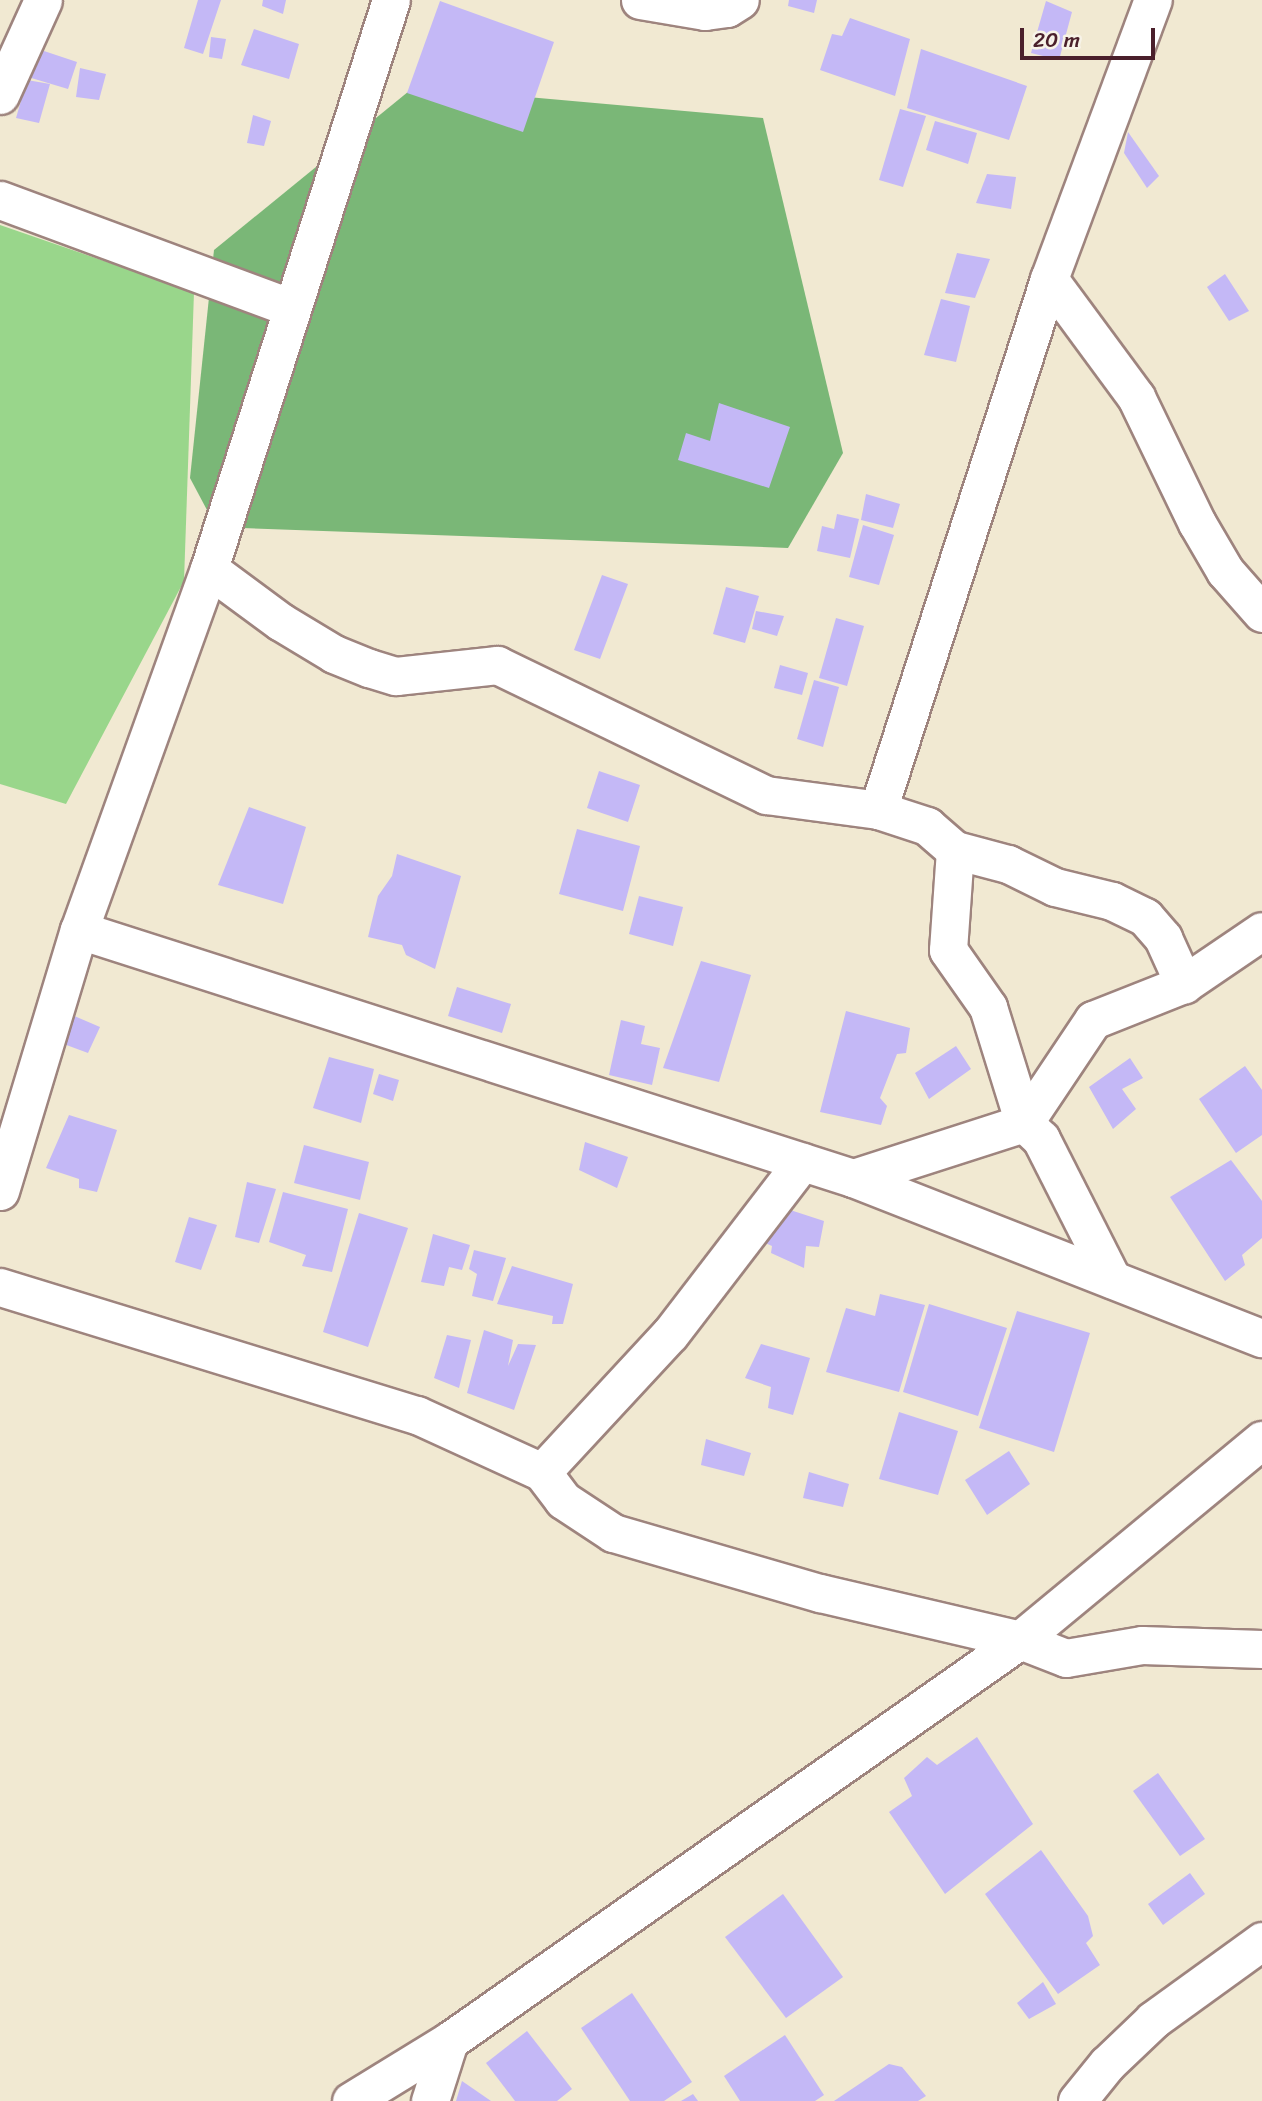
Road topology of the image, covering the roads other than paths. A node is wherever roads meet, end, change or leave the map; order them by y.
1 (43, 0) edge
2 (391, 0) edge
3 (640, 0) edge
4 (740, 0) edge
5 (1153, 0) edge
6 (0, 95) edge
7 (0, 200) edge
8 (1049, 279) junction
9 (289, 307) junction
10 (208, 569) junction
11 (1262, 613) edge
12 (878, 810) junction
13 (955, 850) junction
14 (79, 930) junction
15 (1262, 931) edge
16 (1184, 984) junction
17 (1024, 1123) junction
18 (802, 1162) junction
19 (853, 1178) junction
20 (0, 1191) edge
21 (1112, 1279) junction
22 (0, 1287) edge
23 (1262, 1338) edge
24 (1262, 1440) edge
25 (542, 1472) junction
26 (1020, 1640) junction
27 (1262, 1649) edge
28 (1262, 1941) edge
29 (449, 2041) junction
30 (1086, 2099) edge
31 (351, 2101) edge
32 (430, 2101) edge

1 - 6 street
2 - 9 street
3 - 4 street
5 - 8 street
7 - 9 street
8 - 11 street
8 - 12 street
9 - 10 street
10 - 12 street
10 - 14 street
12 - 13 street
13 - 16 street
13 - 17 street
14 - 18 street
14 - 20 street
15 - 16 street
16 - 17 street
17 - 19 street
17 - 21 street
18 - 19 street
18 - 25 street
19 - 21 street
21 - 23 street
22 - 25 street
24 - 26 street
25 - 26 street
26 - 27 street
26 - 29 street
28 - 30 street
29 - 31 street
29 - 32 street

